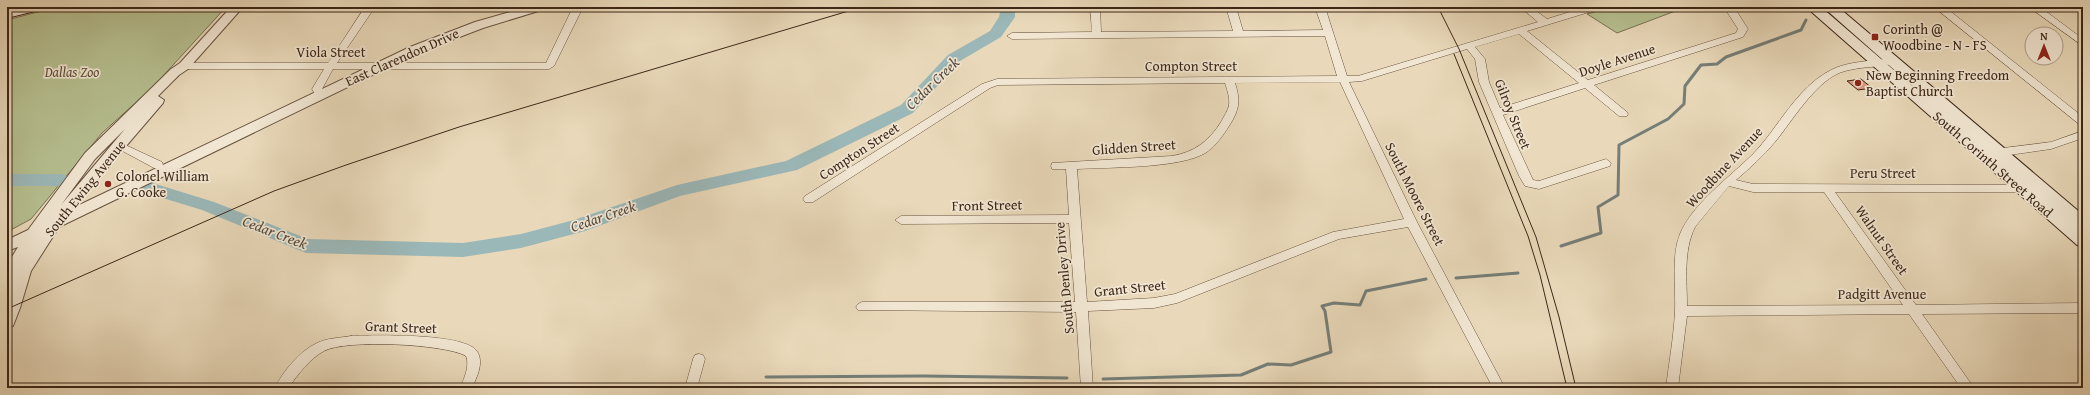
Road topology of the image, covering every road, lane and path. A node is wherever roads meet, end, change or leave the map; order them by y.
1 (34, 7) edge
2 (237, 7) edge
3 (370, 7) edge
4 (541, 7) edge
5 (578, 7) edge
6 (1095, 7) edge
7 (1231, 7) edge
8 (1320, 7) edge
9 (1525, 7) edge
10 (1596, 7) edge
11 (1729, 7) edge
12 (1813, 7) edge
13 (1939, 7) edge
14 (2034, 7) edge
15 (7, 14) edge
16 (1830, 14) edge
17 (1545, 22) junction
18 (1520, 30) junction
19 (1328, 33) junction
20 (1238, 34) junction
21 (1097, 35) junction
22 (1012, 36) dead end
23 (2083, 44) edge
24 (1470, 46) junction
25 (1893, 61) junction
26 (1876, 63) junction
27 (184, 66) junction
28 (329, 66) junction
29 (379, 66) junction
30 (1343, 79) junction
31 (1229, 80) junction
32 (1586, 85) junction
33 (320, 94) junction
34 (1497, 113) junction
35 (1623, 114) dead end
36 (267, 119) junction
37 (2083, 122) edge
38 (2083, 134) edge
39 (116, 139) junction
40 (2000, 153) junction
41 (1982, 155) junction
42 (1606, 163) dead end
43 (158, 165) junction
44 (1071, 165) junction
45 (1056, 166) dead end
46 (1727, 182) junction
47 (2040, 187) junction
48 (1827, 188) junction
49 (2020, 188) junction
50 (809, 200) dead end
51 (66, 209) junction
52 (1074, 219) junction
53 (901, 220) dead end
54 (1411, 222) junction
55 (2083, 224) edge
56 (43, 226) junction
57 (7, 239) edge
58 (2083, 241) edge
59 (7, 246) edge
60 (11, 262) edge
61 (7, 278) edge
62 (862, 308) dead end
63 (1082, 308) junction
64 (2083, 308) edge
65 (1912, 309) junction
66 (1681, 310) junction
67 (7, 322) edge
68 (699, 360) dead end
69 (281, 388) edge
70 (466, 388) edge
71 (691, 388) edge
72 (1087, 388) edge
73 (1499, 388) edge
74 (1672, 388) edge
75 (1968, 388) edge

1 - 15 main road
2 - 27 street, South Ewing Avenue
3 - 28 street
4 - 29 street, East Clarendon Drive
5 - 29 street, Viola Street
6 - 21 street
7 - 20 street
8 - 19 street, South Moore Street
9 - 17 street
10 - 17 street, Compton Street
11 - 32 street, Doyle Avenue
12 - 16 main road, South Corinth Street Road
13 - 37 street
14 - 23 street
16 - 25 main road, South Corinth Street Road
16 - 26 main road, South Corinth Street Road
17 - 18 street, Compton Street
18 - 24 street, Compton Street
18 - 32 street
19 - 20 street
19 - 30 street, South Moore Street
20 - 21 street
21 - 22 street
24 - 30 street, Compton Street
24 - 34 street, Gilroy Street
25 - 26 street, Woodbine Avenue
25 - 40 main road, South Corinth Street Road
26 - 41 main road, South Corinth Street Road
26 - 46 street, Woodbine Avenue
27 - 28 street, Viola Street
27 - 39 street, South Ewing Avenue
28 - 29 street, Viola Street
28 - 33 street
29 - 33 street, East Clarendon Drive
30 - 31 street, Compton Street
30 - 54 street, South Moore Street
31 - 44 street, Glidden Street
31 - 50 street, Compton Street
32 - 34 street, Doyle Avenue
32 - 35 street
33 - 36 street, East Clarendon Drive
34 - 42 street, Gilroy Street
36 - 43 street, East Clarendon Drive
36 - 56 street, East Clarendon Drive
38 - 40 street
39 - 43 street
39 - 51 street, South Ewing Avenue
39 - 56 street, South Ewing Avenue
40 - 41 street
40 - 47 main road, South Corinth Street Road
41 - 49 main road, South Corinth Street Road
43 - 51 street, East Clarendon Drive
44 - 45 street, Glidden Street
44 - 52 street, South Denley Drive
46 - 48 street, Peru Street
46 - 66 street, Woodbine Avenue
47 - 49 street, Peru Street
47 - 55 main road, South Corinth Street Road
48 - 49 street, Peru Street
48 - 65 street, Walnut Street
49 - 58 main road, South Corinth Street Road
51 - 56 street, South Ewing Avenue
52 - 53 street, Front Street
52 - 63 street, South Denley Drive
54 - 63 street, Grant Street
54 - 73 street, South Moore Street
56 - 57 street, East Clarendon Drive
56 - 59 street, East Clarendon Drive
56 - 60 street, South Ewing Avenue
56 - 67 street, South Ewing Avenue
60 - 61 street, South Ewing Avenue
62 - 63 street, Grant Street
63 - 72 street, South Denley Drive
64 - 65 street, Padgitt Avenue
65 - 66 street, Padgitt Avenue
65 - 75 street, Walnut Street
66 - 74 street, Woodbine Avenue
68 - 71 street
69 - 70 street, Grant Street

